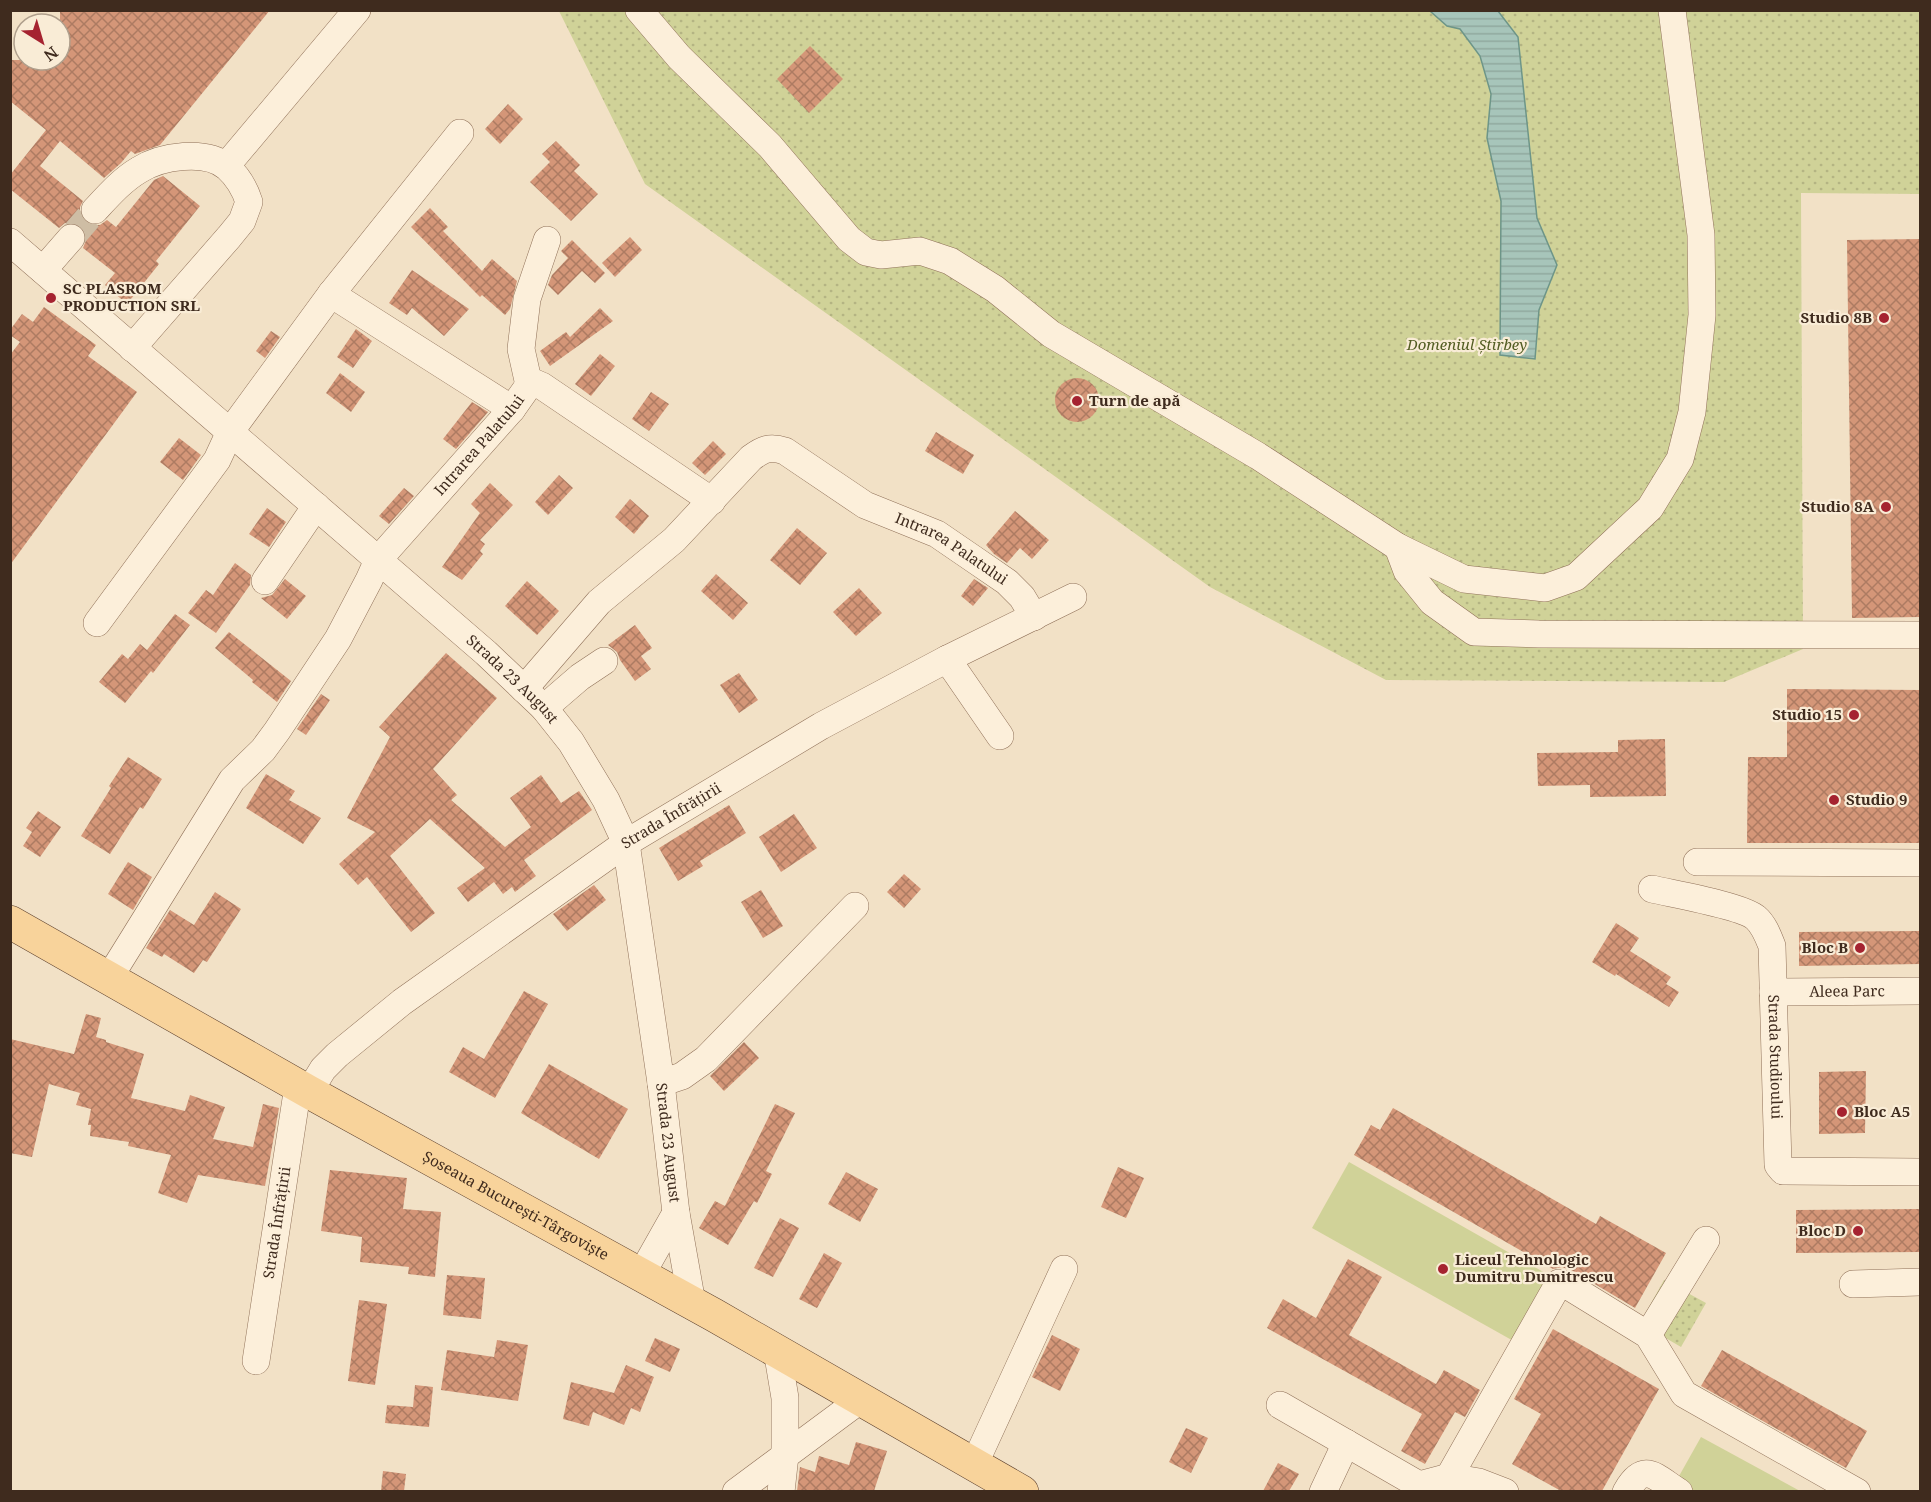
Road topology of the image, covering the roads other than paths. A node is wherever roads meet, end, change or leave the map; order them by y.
1 (357, 10) edge
2 (639, 10) edge
3 (1672, 10) edge
4 (460, 133) dead end
5 (226, 166) junction
6 (94, 210) tunnel mouth
7 (71, 238) tunnel mouth
8 (547, 240) dead end
9 (10, 243) edge
10 (43, 270) junction
11 (331, 294) junction
12 (132, 348) junction
13 (529, 385) junction
14 (512, 409) junction
15 (230, 432) junction
16 (712, 501) junction
17 (316, 506) junction
18 (1398, 547) junction
19 (378, 560) junction
20 (265, 581) dead end
21 (1073, 597) dead end
22 (1034, 617) junction
23 (97, 623) dead end
24 (1920, 635) edge
25 (947, 660) junction
26 (604, 661) dead end
27 (524, 689) junction
28 (544, 708) junction
29 (1000, 736) dead end
30 (626, 843) junction
31 (1697, 862) dead end
32 (1920, 863) edge
33 (1652, 889) dead end
34 (855, 906) dead end
35 (10, 922) edge
36 (109, 978) junction
37 (1920, 991) edge
38 (1773, 992) junction
39 (661, 1083) junction
40 (304, 1089) junction
41 (1920, 1172) edge
42 (676, 1213) junction
43 (1706, 1240) dead end
44 (1064, 1269) dead end
45 (641, 1275) junction
46 (1920, 1282) edge
47 (1853, 1284) dead end
48 (692, 1303) junction
49 (1648, 1335) junction
50 (777, 1350) junction
51 (256, 1360) dead end
52 (860, 1400) junction
53 (1281, 1405) dead end
54 (1347, 1443) junction
55 (785, 1455) junction
56 (974, 1465) junction
57 (1449, 1477) junction
58 (736, 1491) edge
59 (781, 1491) edge
60 (1022, 1491) edge
61 (1323, 1491) edge
62 (1505, 1491) edge
63 (1626, 1491) edge
64 (1679, 1491) edge
65 (1857, 1491) edge

1 - 5 street
2 - 18 street
3 - 18 street
4 - 11 street
5 - 6 street
5 - 12 street
7 - 10 street
8 - 13 street
9 - 10 street, Strada 23 August
10 - 12 street, Strada 23 August
11 - 14 street
11 - 15 street
12 - 15 street, Strada 23 August
13 - 14 street, Intrarea Palatului
13 - 16 street, Intrarea Palatului
14 - 19 street, Intrarea Palatului
15 - 17 street, Strada 23 August
15 - 23 street
16 - 22 street, Intrarea Palatului
16 - 27 street, Intrarea Palatului
17 - 19 street, Strada 23 August
17 - 20 street
18 - 24 street
19 - 27 street, Strada 23 August
19 - 36 street, Intrarea Palatului
21 - 22 street, Strada Înfrățirii
22 - 25 street, Strada Înfrățirii
25 - 29 street
25 - 30 street, Strada Înfrățirii
26 - 28 street
27 - 28 street, Strada 23 August
28 - 30 street, Strada 23 August
30 - 39 street, Strada 23 August
30 - 40 street, Strada Înfrățirii
31 - 32 street
33 - 38 street, Strada Studioului
34 - 39 street
35 - 36 main road, Șoseaua București-Târgoviște
36 - 40 main road, Șoseaua București-Târgoviște
37 - 38 street, Aleea Parc
38 - 41 street, Strada Studioului
39 - 42 street, Strada 23 August
40 - 45 main road, Șoseaua București-Târgoviște
40 - 51 street, Strada Înfrățirii
42 - 45 street
42 - 48 street, Strada 23 August
43 - 49 street
44 - 56 street
45 - 48 main road, Șoseaua București-Târgoviște
46 - 47 street
48 - 50 main road, Șoseaua București-Târgoviște
49 - 57 street
49 - 65 street
50 - 52 main road, Șoseaua București-Târgoviște
50 - 55 street
52 - 55 street
52 - 56 main road, Șoseaua București-Târgoviște
53 - 54 street
54 - 57 street
54 - 61 street
55 - 58 street
55 - 59 street
56 - 60 main road, Șoseaua București-Târgoviște
57 - 62 street
63 - 64 street

